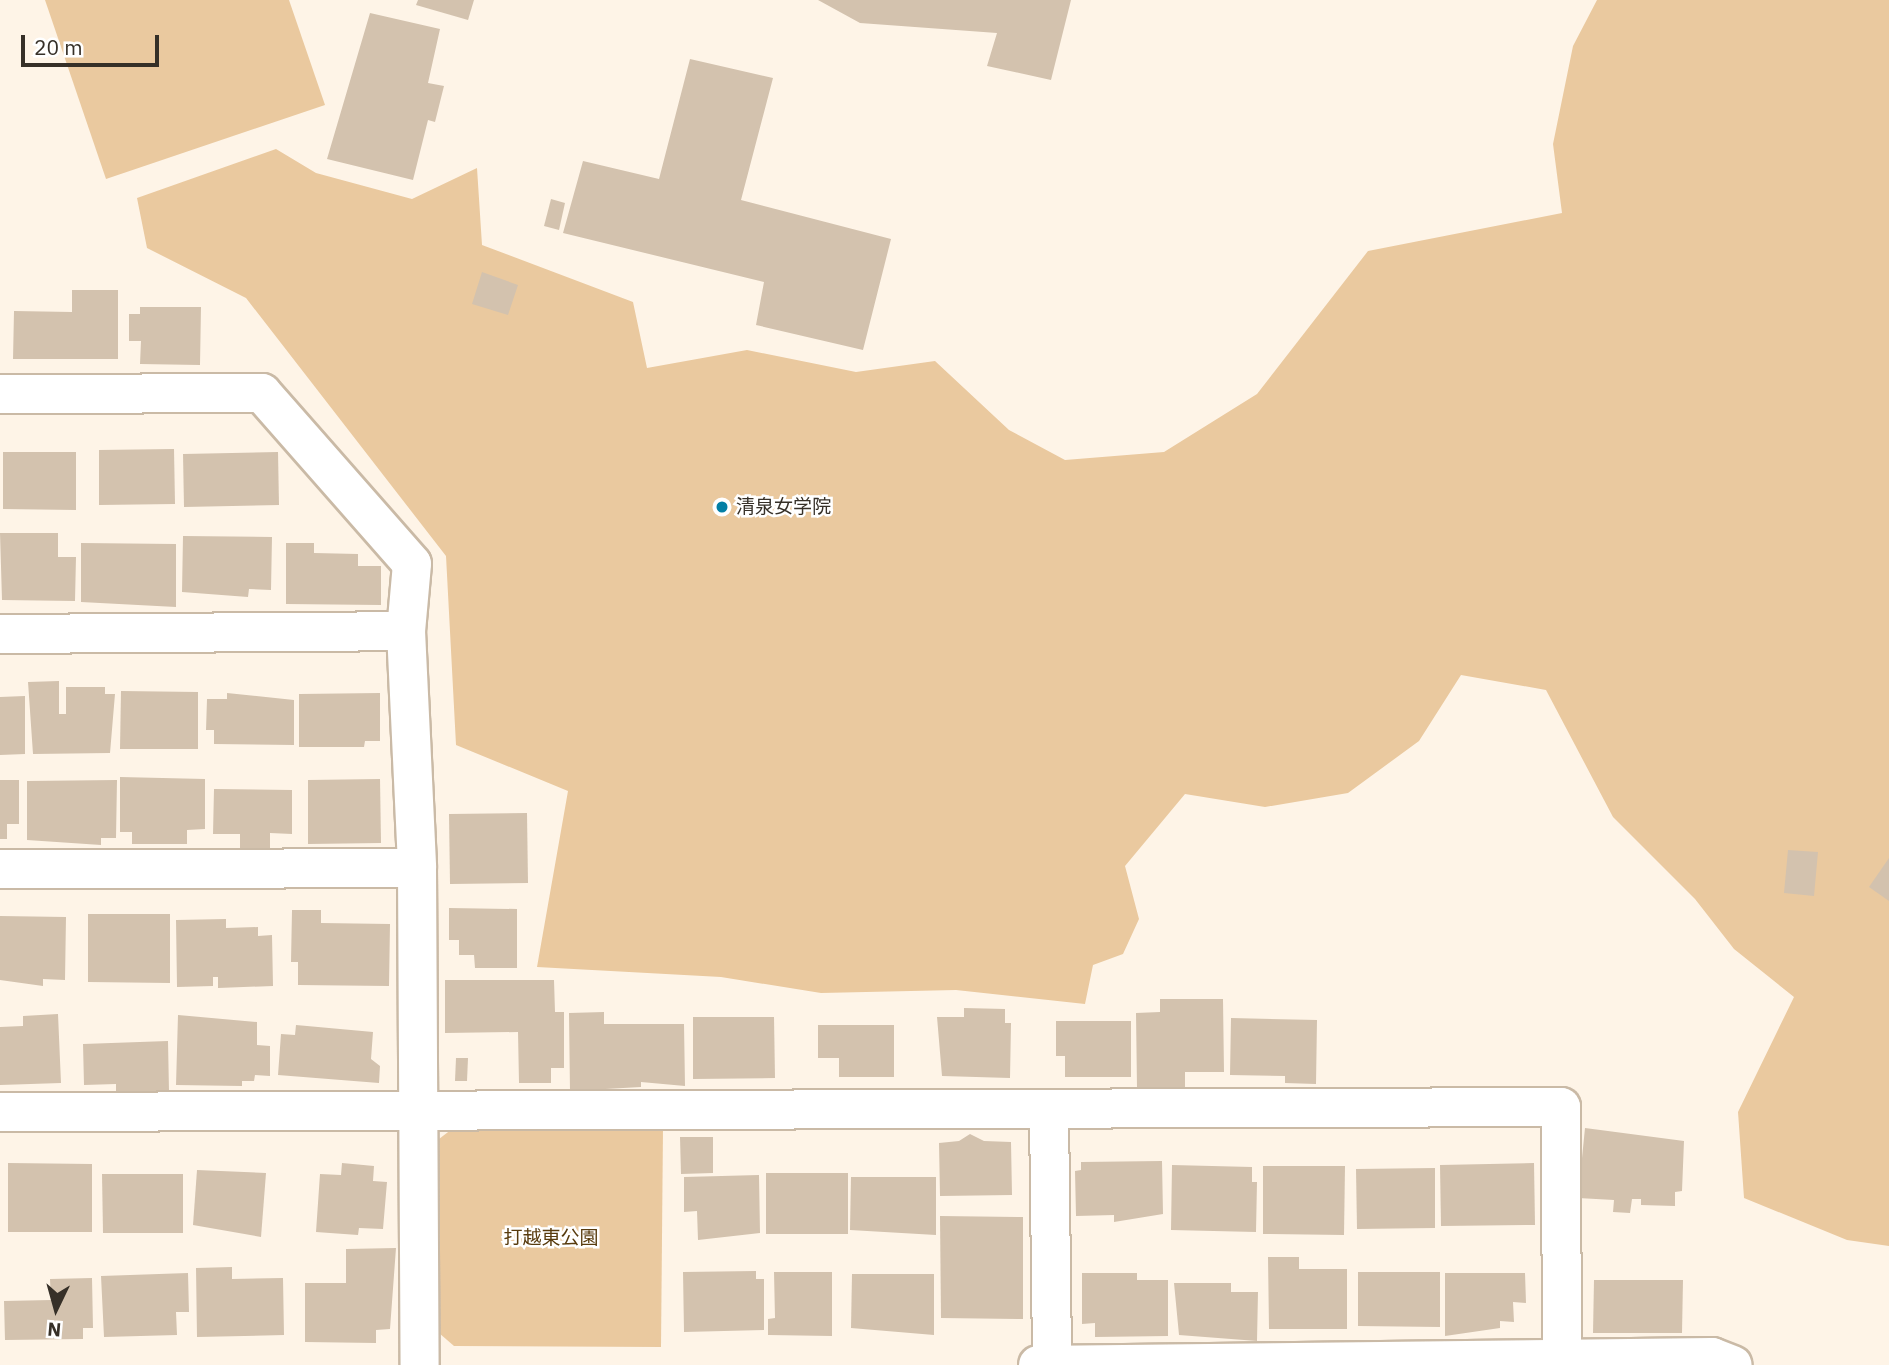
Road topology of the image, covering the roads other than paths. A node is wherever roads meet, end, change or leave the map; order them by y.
1 (0, 394) edge
2 (406, 631) junction
3 (0, 634) edge
4 (417, 868) junction
5 (0, 869) edge
6 (418, 1109) junction
7 (0, 1112) edge
8 (1049, 1112) junction
9 (1562, 1363) edge
10 (420, 1365) edge
11 (1038, 1365) edge
12 (1052, 1365) edge
13 (1733, 1365) edge

1 - 2 street
2 - 3 street
2 - 4 street
4 - 5 street
4 - 6 street
6 - 7 street
6 - 8 street
6 - 10 street
8 - 9 street
8 - 12 street
9 - 12 street
9 - 13 street
11 - 12 street

